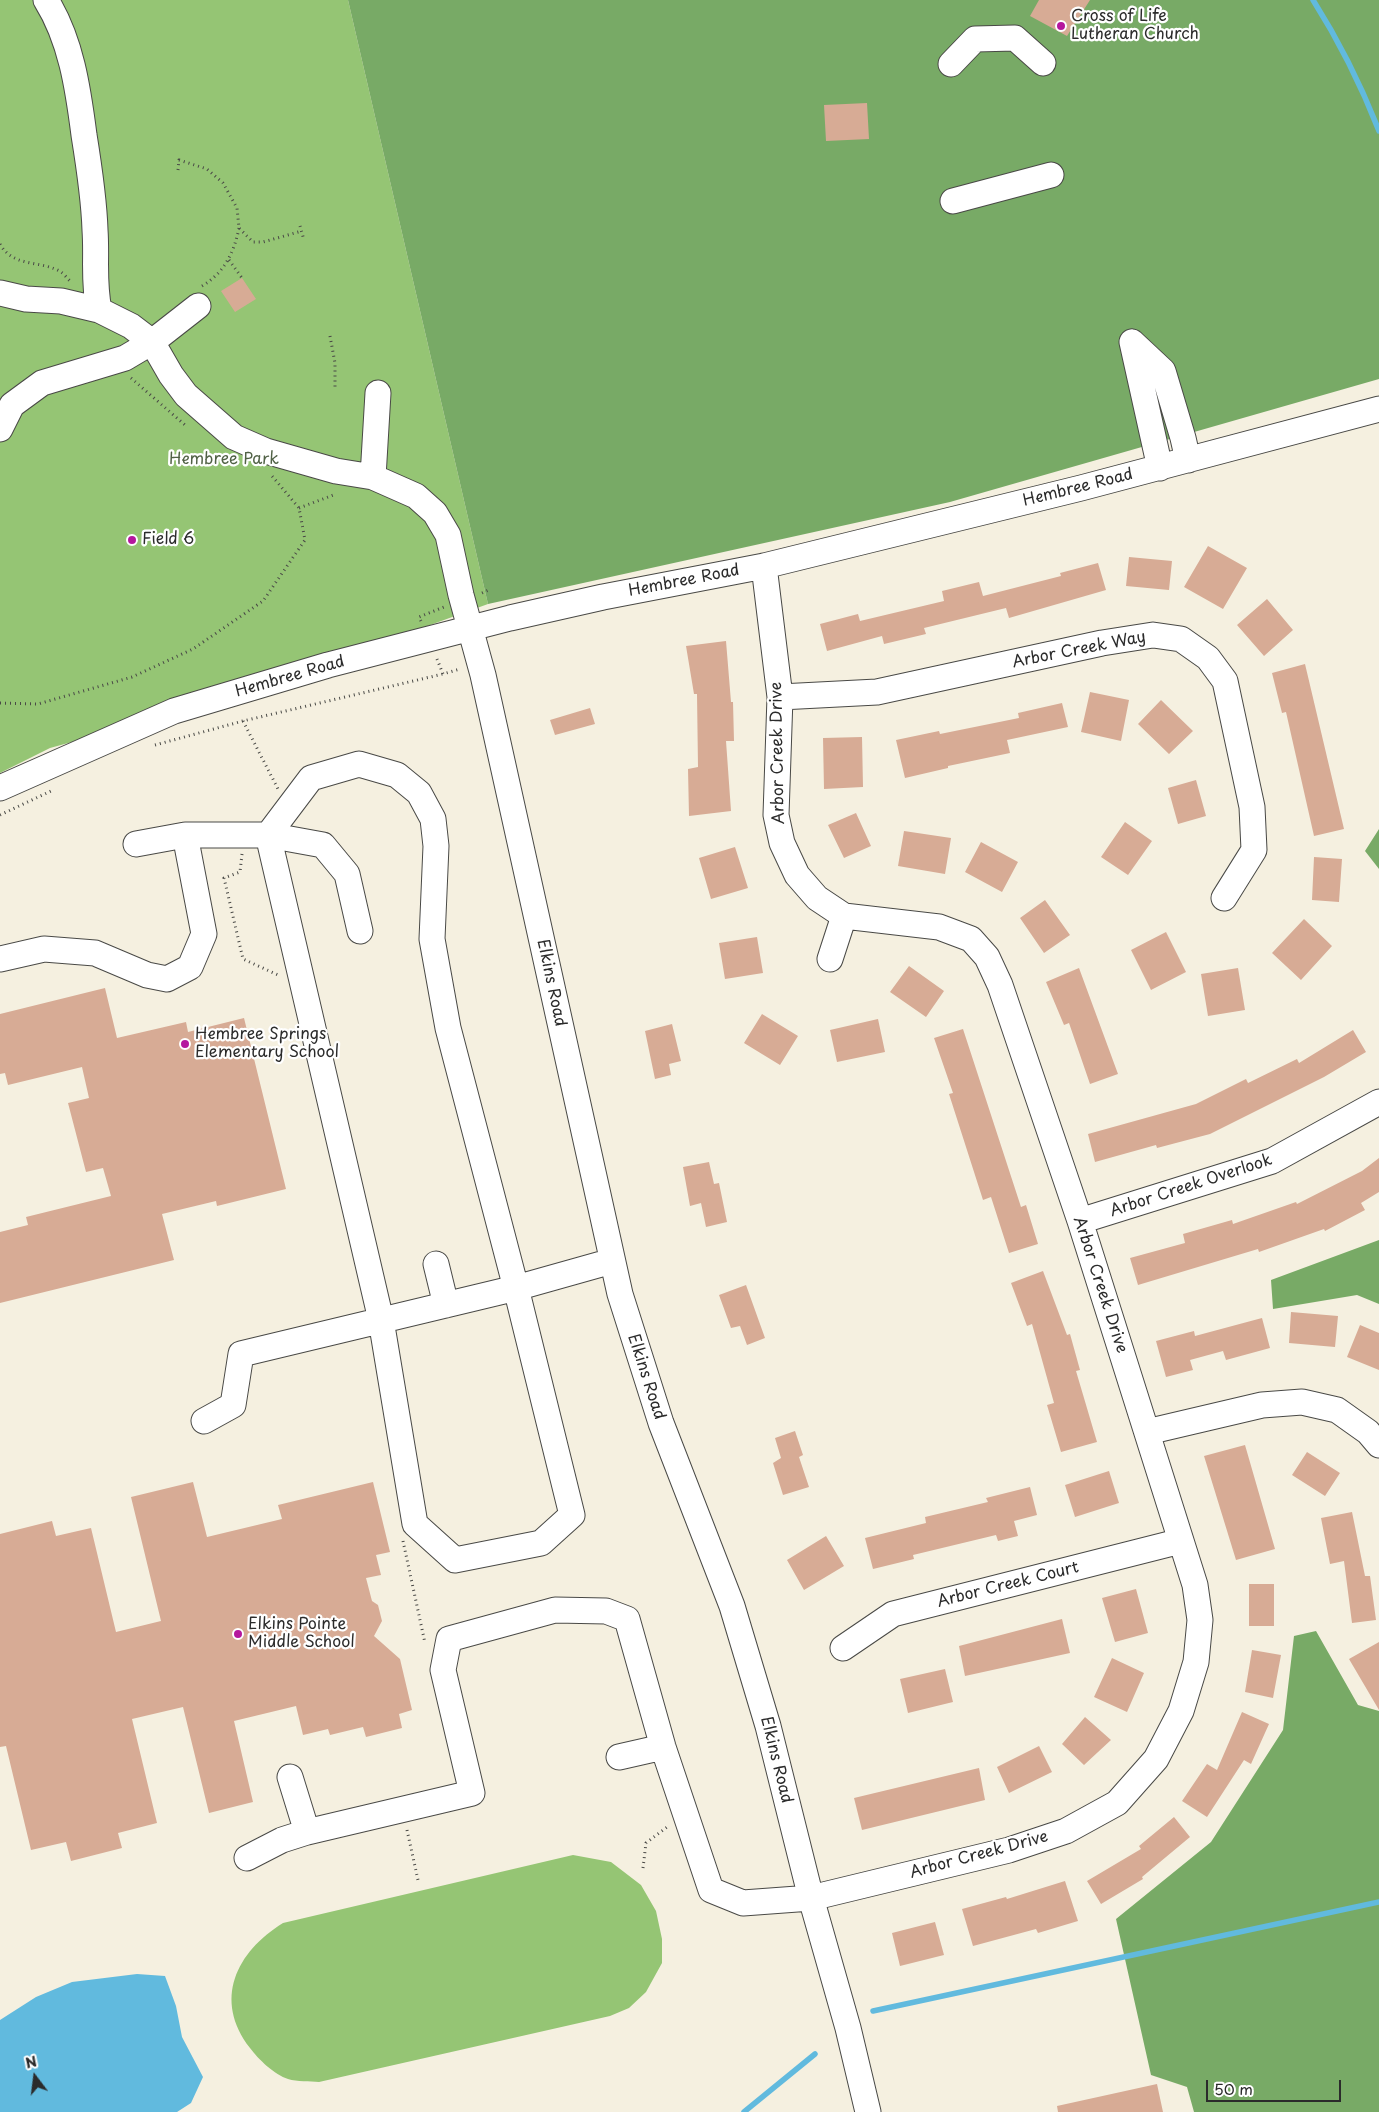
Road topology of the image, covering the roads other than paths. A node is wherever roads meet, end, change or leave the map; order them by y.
1 (46, 0) edge
2 (1043, 63) dead end
3 (951, 64) dead end
4 (1052, 175) dead end
5 (953, 201) dead end
6 (0, 293) edge
7 (198, 297) road end
8 (90, 308) junction
9 (152, 342) junction
10 (378, 392) dead end
11 (1379, 409) edge
12 (0, 429) edge
13 (1188, 460) junction
14 (1160, 468) junction
15 (373, 478) junction
16 (764, 566) junction
17 (470, 628) junction
18 (780, 698) junction
19 (0, 788) edge
20 (185, 835) junction
21 (268, 835) junction
22 (136, 844) dead end
23 (1224, 898) dead end
24 (844, 916) junction
25 (360, 931) dead end
26 (830, 958) dead end
27 (0, 959) edge
28 (1379, 1102) edge
29 (1080, 1221) junction
30 (612, 1261) junction
31 (436, 1264) dead end
32 (516, 1288) junction
33 (446, 1305) junction
34 (381, 1320) junction
35 (204, 1421) dead end
36 (1147, 1432) junction
37 (1379, 1446) edge
38 (1181, 1541) junction
39 (843, 1648) dead end
40 (663, 1747) junction
41 (618, 1757) dead end
42 (290, 1777) dead end
43 (307, 1832) junction
44 (247, 1858) dead end
45 (811, 1898) junction
46 (868, 2112) edge

1 - 8 street
2 - 3 street
4 - 5 street
6 - 8 street
7 - 9 street
8 - 9 street
9 - 12 street
9 - 15 street, Elkins Road
10 - 15 street
11 - 13 street, Hembree Road
13 - 14 street, Hembree Road
13 - 14 street
14 - 16 street, Hembree Road
15 - 17 street, Elkins Road
16 - 17 street, Hembree Road
16 - 18 street, Arbor Creek Drive
17 - 19 street, Hembree Road
17 - 30 street, Elkins Road
18 - 23 street, Arbor Creek Way
18 - 24 street, Arbor Creek Drive
20 - 21 street
20 - 22 street
20 - 27 street
21 - 25 street
21 - 32 street
21 - 34 street
24 - 26 street
24 - 29 street, Arbor Creek Drive
28 - 29 street, Arbor Creek Overlook
29 - 36 street, Arbor Creek Drive
30 - 32 street
30 - 45 street, Elkins Road
31 - 33 street
32 - 33 street
32 - 34 street
33 - 34 street
34 - 35 street
36 - 37 street
36 - 38 street, Arbor Creek Drive
38 - 39 street, Arbor Creek Court
38 - 45 street, Arbor Creek Drive
40 - 41 street
40 - 43 street, Arbor Creek Drive
40 - 45 street, Arbor Creek Drive
42 - 43 street
43 - 44 street
45 - 46 street, Elkins Road

